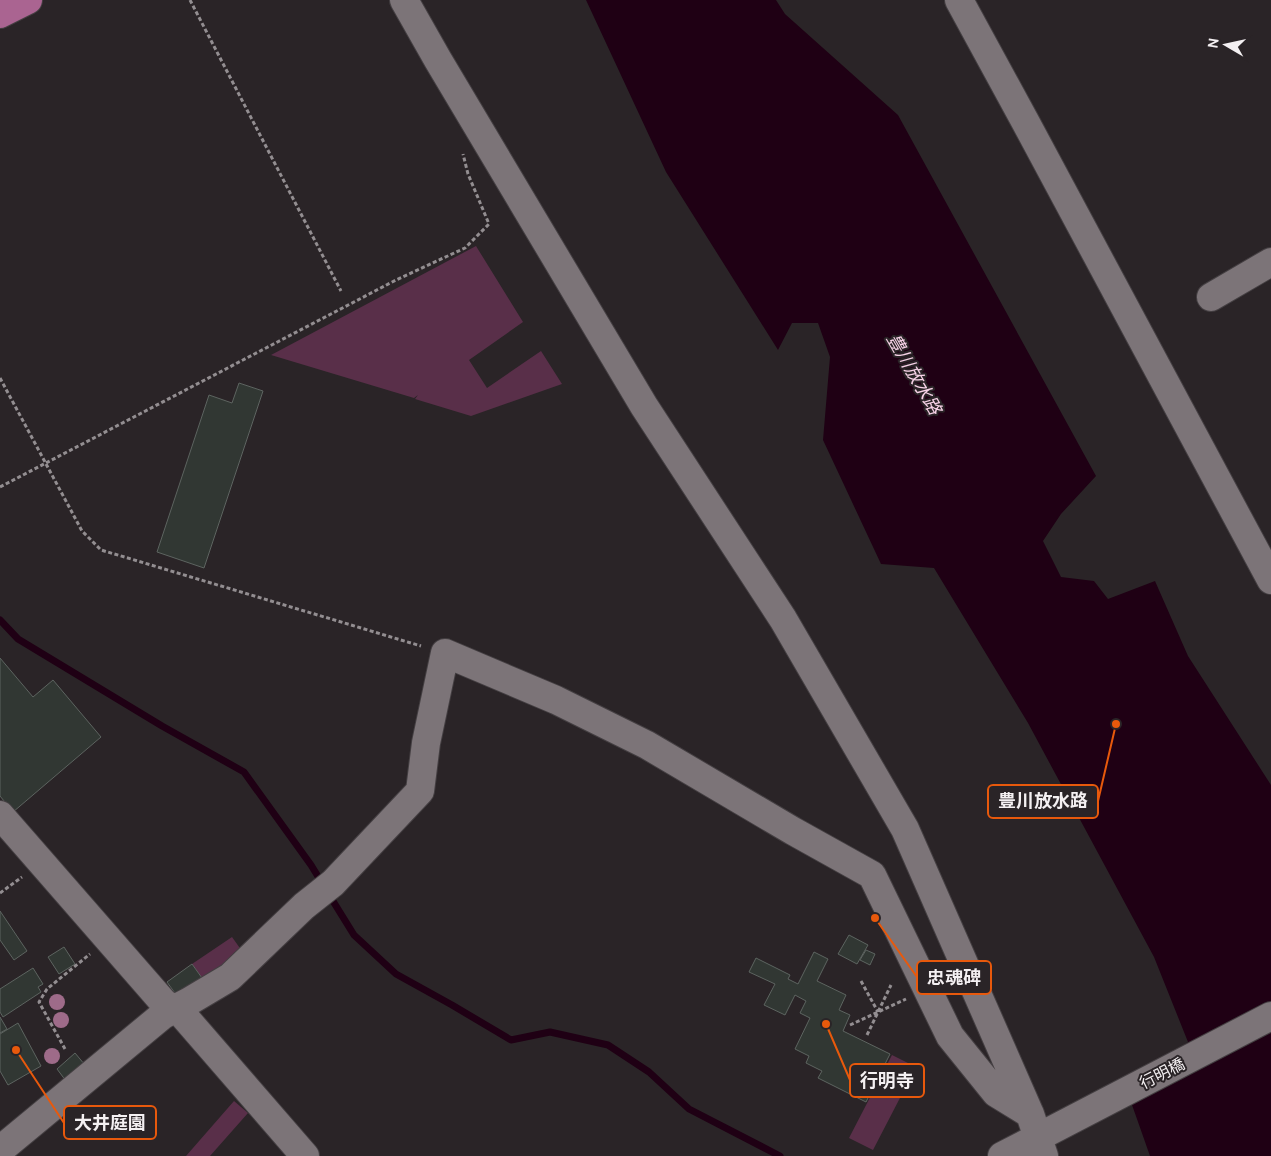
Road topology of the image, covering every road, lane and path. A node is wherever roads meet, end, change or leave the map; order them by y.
1 (28, 0) edge
2 (190, 0) edge
3 (404, 0) edge
4 (959, 0) edge
5 (0, 14) edge
6 (461, 147) dead end
7 (1271, 262) edge
8 (341, 291) dead end
9 (1211, 297) dead end
10 (0, 378) edge
11 (46, 462) junction
12 (0, 487) edge
13 (1271, 580) edge
14 (446, 653) junction
15 (0, 815) edge
16 (28, 872) dead end
17 (0, 893) edge
18 (90, 954) dead end
19 (861, 981) dead end
20 (891, 985) dead end
21 (908, 998) dead end
22 (174, 1009) junction
23 (878, 1012) junction
24 (1271, 1016) edge
25 (850, 1025) dead end
26 (868, 1035) dead end
27 (65, 1049) dead end
28 (1041, 1134) edge
29 (0, 1150) edge
30 (305, 1156) edge
31 (1002, 1156) edge

1 - 5 main road
2 - 8 path
3 - 28 street
4 - 13 street
6 - 11 path
7 - 9 street
10 - 11 path
11 - 12 path
11 - 14 path
14 - 22 street
14 - 28 street
15 - 22 street
16 - 17 path
18 - 27 path
19 - 23 path
20 - 23 path
21 - 23 path
22 - 29 street
22 - 30 street
23 - 25 path
23 - 26 path
24 - 28 street, 行明橋
28 - 31 street, 行明橋

